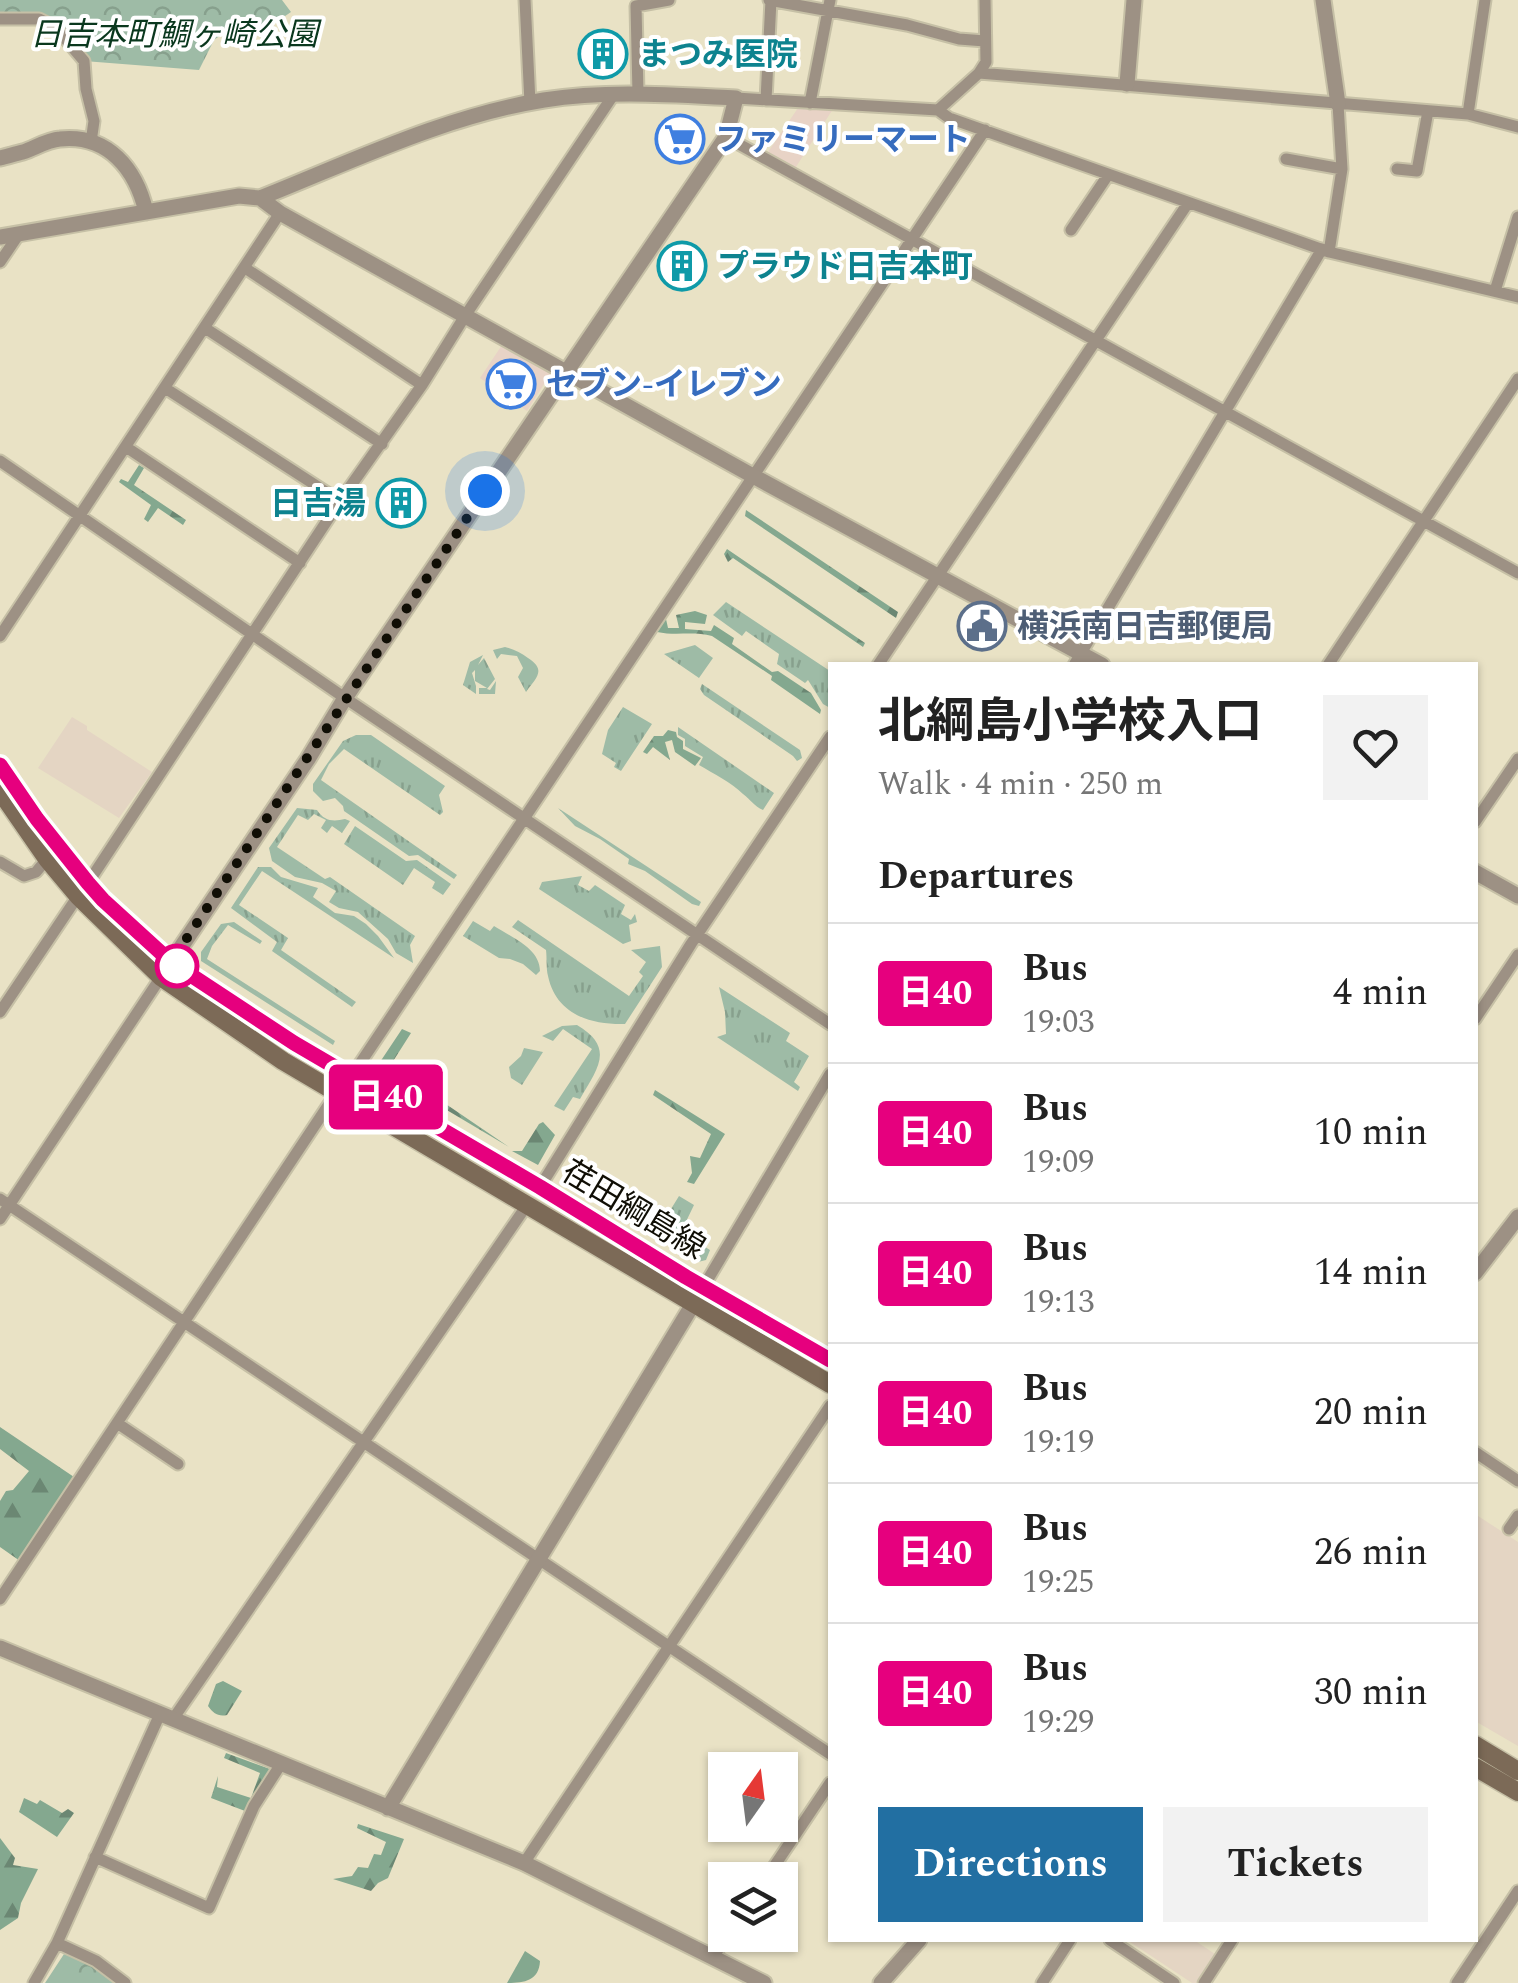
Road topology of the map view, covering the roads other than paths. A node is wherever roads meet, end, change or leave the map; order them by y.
1 (526, 0) edge
2 (669, 0) edge
3 (770, 0) edge
4 (985, 0) edge
5 (1134, 0) edge
6 (1323, 0) edge
7 (1485, 0) edge
8 (828, 5) edge
9 (0, 19) edge
10 (985, 42) junction
11 (979, 74) junction
12 (1128, 84) junction
13 (614, 94) junction
14 (638, 94) junction
15 (736, 98) junction
16 (766, 100) junction
17 (530, 103) junction
18 (810, 103) junction
19 (1338, 104) junction
20 (938, 110) junction
21 (1428, 111) junction
22 (1468, 114) junction
23 (1518, 127) edge
24 (985, 130) junction
25 (726, 138) junction
26 (91, 142) junction
27 (0, 158) edge
28 (1286, 159) dead end
29 (1342, 169) junction
30 (1397, 169) dead end
31 (1108, 175) junction
32 (260, 198) junction
33 (1188, 203) junction
34 (146, 212) junction
35 (280, 213) junction
36 (1518, 217) edge
37 (1071, 230) dead end
38 (19, 234) junction
39 (0, 237) edge
40 (911, 240) junction
41 (1326, 250) junction
42 (0, 262) edge
43 (245, 268) junction
44 (1495, 291) junction
45 (1518, 297) edge
46 (464, 316) junction
47 (205, 328) junction
48 (1095, 340) junction
49 (565, 372) junction
50 (1518, 378) edge
51 (422, 385) junction
52 (165, 388) junction
53 (1226, 412) junction
54 (382, 444) junction
55 (126, 447) junction
56 (0, 462) edge
57 (754, 476) junction
58 (340, 501) junction
59 (81, 516) junction
60 (1423, 522) junction
61 (300, 563) junction
62 (1518, 574) edge
63 (939, 575) junction
64 (253, 633) junction
65 (0, 636) edge
66 (1077, 659) edge
67 (880, 662) edge
68 (1330, 662) edge
69 (345, 698) junction
70 (828, 740) edge
71 (1518, 759) edge
72 (0, 765) edge
73 (0, 791) edge
74 (524, 818) junction
75 (1478, 818) edge
76 (47, 859) junction
77 (0, 862) edge
78 (1478, 874) edge
79 (83, 889) junction
80 (1518, 896) edge
81 (697, 935) junction
82 (1518, 955) edge
83 (166, 969) junction
84 (0, 1012) edge
85 (1478, 1014) edge
86 (828, 1023) edge
87 (352, 1076) junction
88 (828, 1077) edge
89 (337, 1092) junction
90 (540, 1187) junction
91 (4, 1202) edge
92 (527, 1206) junction
93 (1518, 1217) edge
94 (0, 1219) edge
95 (1478, 1269) edge
96 (704, 1286) junction
97 (693, 1304) junction
98 (184, 1322) junction
99 (828, 1359) edge
100 (828, 1383) edge
101 (828, 1409) edge
102 (117, 1423) junction
103 (364, 1442) junction
104 (1478, 1454) edge
105 (178, 1464) dead end
106 (1518, 1480) edge
107 (1518, 1516) edge
108 (1509, 1528) dead end
109 (538, 1559) junction
110 (0, 1600) edge
111 (669, 1646) junction
112 (0, 1648) edge
113 (166, 1717) junction
114 (1478, 1747) edge
115 (828, 1753) edge
116 (281, 1764) junction
117 (1478, 1769) edge
118 (1518, 1771) edge
119 (828, 1786) edge
120 (1518, 1792) edge
121 (388, 1808) junction
122 (96, 1857) junction
123 (777, 1862) edge
124 (524, 1864) junction
125 (1518, 1892) edge
126 (917, 1942) edge
127 (1069, 1942) edge
128 (1113, 1942) edge
129 (1231, 1942) edge
130 (57, 1943) junction
131 (716, 1952) edge
132 (713, 1957) junction
133 (34, 1983) edge
134 (125, 1983) edge
135 (764, 1983) edge
136 (881, 1983) edge
137 (1042, 1983) edge
138 (1174, 1983) edge
139 (1204, 1983) edge
140 (1457, 1983) edge

1 - 17 street
2 - 14 street
3 - 8 street
3 - 16 street
4 - 10 street
5 - 12 street
6 - 19 street
7 - 22 street
8 - 10 street
8 - 18 street
9 - 26 street
10 - 11 street
11 - 12 street
11 - 20 street
12 - 19 street
13 - 14 street
13 - 17 street
13 - 46 street
14 - 15 street
15 - 16 street
15 - 25 street
16 - 18 street
17 - 32 street
18 - 20 street
19 - 21 street
19 - 29 street
20 - 24 street
21 - 22 street
21 - 30 street
22 - 23 street
24 - 31 street
24 - 40 street
25 - 40 street
25 - 49 street
26 - 27 street
26 - 34 street
28 - 29 street
29 - 41 street
31 - 33 street
31 - 37 street
32 - 34 street
32 - 35 street
33 - 41 street
33 - 48 street
34 - 38 street
35 - 43 street
35 - 46 street
36 - 44 street
38 - 39 street
38 - 42 street
40 - 48 street
40 - 57 street
41 - 44 street
41 - 53 street
43 - 47 street
43 - 51 street
44 - 45 street
46 - 49 street
46 - 51 street
47 - 52 street
47 - 54 street
48 - 53 street
48 - 63 street
49 - 57 street
49 - 69 street
50 - 60 street
51 - 54 street
52 - 55 street
52 - 58 street
53 - 60 street
53 - 66 street
54 - 58 street
55 - 59 street
55 - 61 street
56 - 59 street
57 - 63 street
57 - 74 street
58 - 61 street
59 - 64 street
59 - 65 street
60 - 62 street
60 - 68 street
61 - 64 street
63 - 66 street
63 - 67 street
64 - 69 street
64 - 79 street
69 - 74 street
69 - 83 street
70 - 81 street
71 - 75 street
72 - 79 main road, 荏田綱島線
73 - 76 main road, 荏田綱島線
74 - 81 street
74 - 87 street
76 - 77 street
76 - 79 main road, 荏田綱島線
78 - 80 street
79 - 83 main road, 荏田綱島線
79 - 84 street
81 - 86 street
81 - 90 street
82 - 85 street
83 - 87 main road, 荏田綱島線
83 - 89 main road, 荏田綱島線
83 - 91 street
87 - 90 main road, 荏田綱島線
88 - 96 street
89 - 92 main road, 荏田綱島線
89 - 98 street
90 - 96 main road, 荏田綱島線
91 - 94 street
91 - 98 street
92 - 97 main road, 荏田綱島線
92 - 103 street
93 - 95 street
96 - 97 street
96 - 99 main road, 荏田綱島線
97 - 100 main road, 荏田綱島線
97 - 109 street
98 - 102 street
98 - 103 street
101 - 111 street
102 - 105 street
102 - 110 street
103 - 109 street
103 - 113 street
104 - 106 street
107 - 108 street
109 - 111 street
109 - 121 street
111 - 115 street
111 - 124 street
112 - 113 street
113 - 116 street
113 - 122 street
114 - 118 main road
116 - 121 street
116 - 122 street
117 - 120 main road
119 - 123 street
121 - 124 street
122 - 130 street
124 - 132 street
125 - 140 street
126 - 136 street
127 - 137 street
128 - 138 street
129 - 139 street
130 - 133 street
130 - 134 street
131 - 132 street
132 - 135 street

